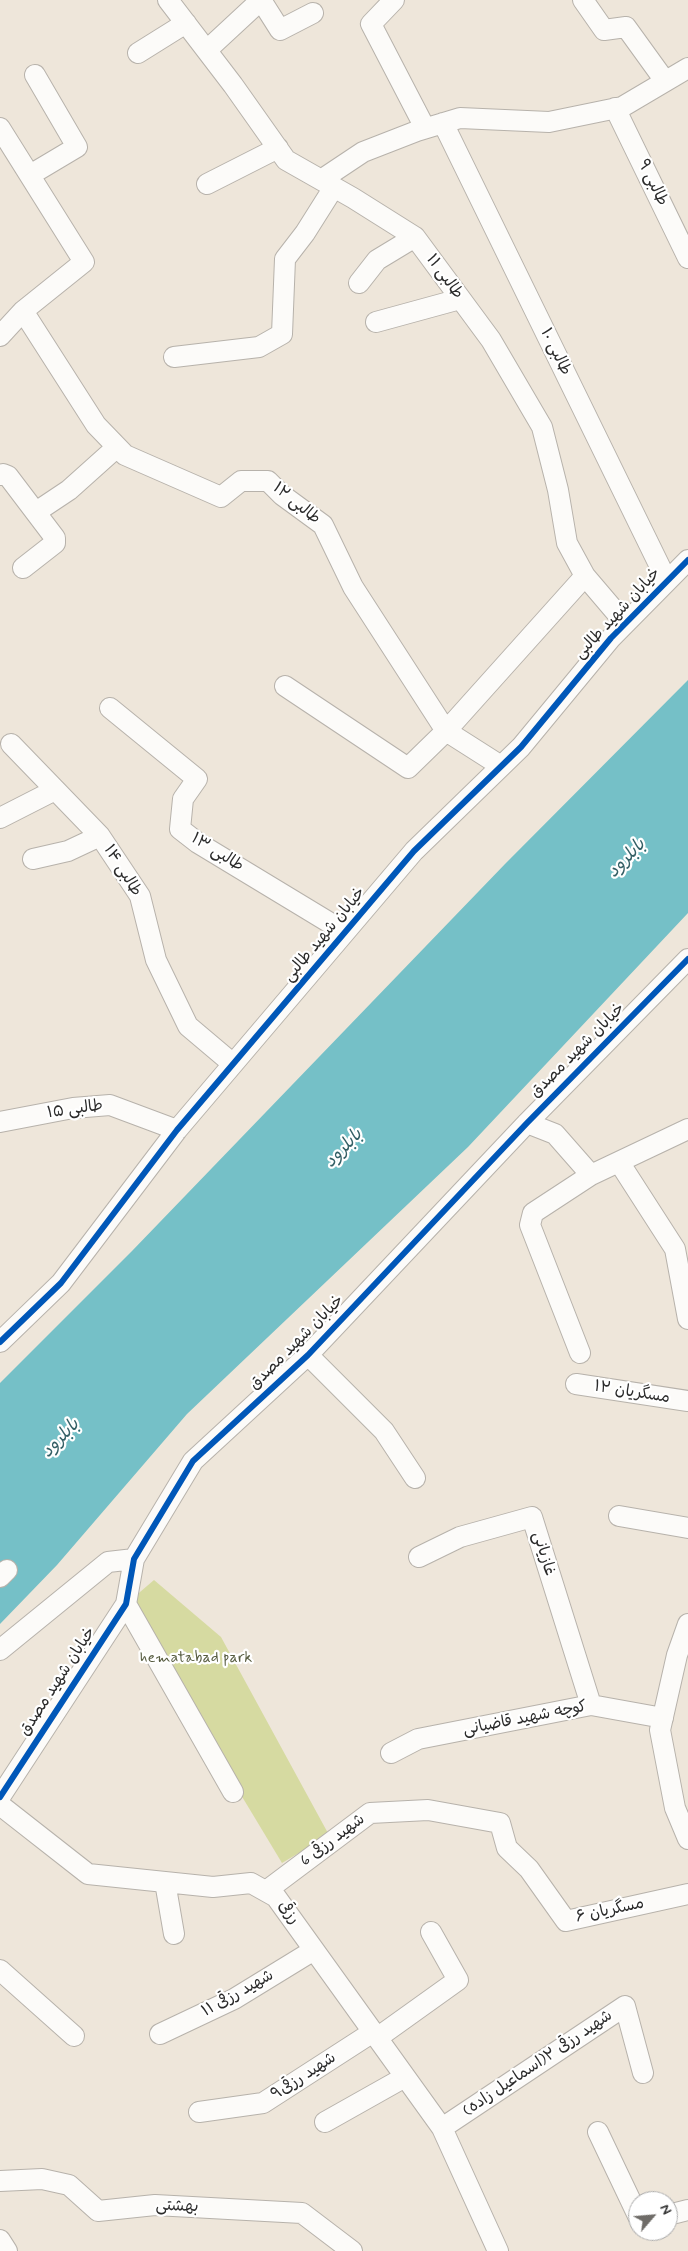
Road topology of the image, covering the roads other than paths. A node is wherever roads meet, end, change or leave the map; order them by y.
1 (168, 0) edge
2 (394, 0) edge
3 (584, 0) edge
4 (313, 14) dead end
5 (186, 23) junction
6 (207, 50) junction
7 (138, 53) dead end
8 (688, 68) edge
9 (35, 75) dead end
10 (665, 82) junction
11 (615, 108) junction
12 (434, 126) junction
13 (0, 128) edge
14 (278, 148) junction
15 (30, 175) junction
16 (327, 183) junction
17 (207, 184) dead end
18 (415, 236) junction
19 (688, 258) edge
20 (358, 283) dead end
21 (460, 299) junction
22 (23, 311) junction
23 (376, 322) dead end
24 (1, 333) edge
25 (174, 358) dead end
26 (117, 447) junction
27 (0, 475) edge
28 (36, 512) junction
29 (688, 560) edge
30 (23, 568) dead end
31 (585, 576) junction
32 (667, 581) junction
33 (625, 623) junction
34 (285, 686) dead end
35 (110, 708) dead end
36 (446, 730) junction
37 (11, 744) dead end
38 (501, 766) junction
39 (55, 790) junction
40 (0, 818) edge
41 (100, 836) junction
42 (32, 859) dead end
43 (345, 932) junction
44 (688, 959) edge
45 (232, 1064) junction
46 (0, 1122) edge
47 (527, 1123) junction
48 (688, 1129) edge
49 (177, 1130) junction
50 (619, 1162) junction
51 (591, 1175) junction
52 (687, 1310) edge
53 (0, 1342) edge
54 (580, 1353) dead end
55 (308, 1355) junction
56 (576, 1384) dead end
57 (688, 1401) edge
58 (415, 1478) dead end
59 (619, 1516) dead end
60 (688, 1528) edge
61 (419, 1557) dead end
62 (134, 1559) junction
63 (126, 1604) junction
64 (688, 1624) edge
65 (0, 1650) edge
66 (590, 1705) junction
67 (663, 1718) junction
68 (391, 1753) dead end
69 (233, 1792) dead end
70 (0, 1797) edge
71 (0, 1805) edge
72 (686, 1831) edge
73 (529, 1869) joint
74 (165, 1882) junction
75 (266, 1891) junction
76 (688, 1894) edge
77 (431, 1932) dead end
78 (174, 1934) dead end
79 (314, 1950) junction
80 (0, 1970) edge
81 (160, 2034) dead end
82 (375, 2035) junction
83 (74, 2036) dead end
84 (643, 2073) dead end
85 (405, 2077) junction
86 (199, 2112) dead end
87 (324, 2122) dead end
88 (442, 2128) junction
89 (598, 2132) dead end
90 (0, 2181) edge
91 (628, 2195) edge
92 (0, 2240) edge
93 (7, 2251) edge
94 (352, 2251) edge
95 (498, 2251) edge

1 - 5 street, طالبی ۱۱
2 - 12 street, طالبی ۱۰
3 - 10 street
4 - 6 street
5 - 6 street, طالبی ۱۱
5 - 7 street
6 - 14 street, طالبی ۱۱
8 - 10 street
9 - 15 street
10 - 11 street
11 - 12 street
11 - 19 street, طالبی ۹
12 - 16 street
12 - 32 street, طالبی ۱۰
13 - 15 street
14 - 16 street, طالبی ۱۱
14 - 17 street
15 - 22 street
16 - 18 street, طالبی ۱۱
16 - 25 street
18 - 20 street
18 - 21 street, طالبی ۱۱
21 - 23 street
21 - 31 street, طالبی ۱۱
22 - 24 street
22 - 26 street, طالبی ۱۲
26 - 28 street
26 - 36 street, طالبی ۱۲
27 - 28 street
28 - 30 street
29 - 32 street, خیابان شهید طالبی
31 - 33 street, طالبی ۱۱
31 - 36 street
32 - 33 street, خیابان شهید طالبی
33 - 38 street, خیابان شهید طالبی
34 - 36 street
35 - 43 street, طالبی ۱۳
36 - 38 street, طالبی ۱۲
37 - 39 street, طالبی ۱۴
38 - 43 street, خیابان شهید طالبی
39 - 40 street
39 - 41 street, طالبی ۱۴
41 - 42 street
41 - 45 street, طالبی ۱۴
43 - 45 street, خیابان شهید طالبی
44 - 47 street, خیابان شهید مصدق
45 - 49 street, خیابان شهید طالبی
46 - 49 street, طالبی ۱۵
47 - 51 street
47 - 55 street, خیابان شهید مصدق
48 - 50 street
49 - 53 street, خیابان شهید طالبی
50 - 51 street
50 - 52 street
51 - 54 street
55 - 58 street
55 - 62 street, خیابان شهید مصدق
56 - 57 street, مسگریان ۱۲
59 - 60 street
61 - 66 street, غازیانی
62 - 63 street, خیابان شهید مصدق
62 - 65 street
63 - 69 street
63 - 70 street, خیابان شهید مصدق
64 - 67 street
66 - 67 street, کوچه شهید قاضیانی
66 - 68 street, کوچه شهید قاضیانی
67 - 72 street
71 - 74 street, رزقی
73 - 75 street, شهید رزقی 6
73 - 76 street, مسگریان ۶
74 - 75 street, رزقی
74 - 78 street
75 - 79 street, رزقی
77 - 82 street, شهید رزقی۹
79 - 81 street, شهید رزقی ۱۱
79 - 82 street, رزقی
80 - 83 street
82 - 85 street, رزقی
82 - 86 street, شهید رزقی۹
84 - 88 street, شهید رزقی ۲(اسماعیل زاده)
85 - 87 street
85 - 88 street, رزقی
88 - 95 street, رزقی
89 - 91 street
90 - 94 street, بهشتی
92 - 93 street

